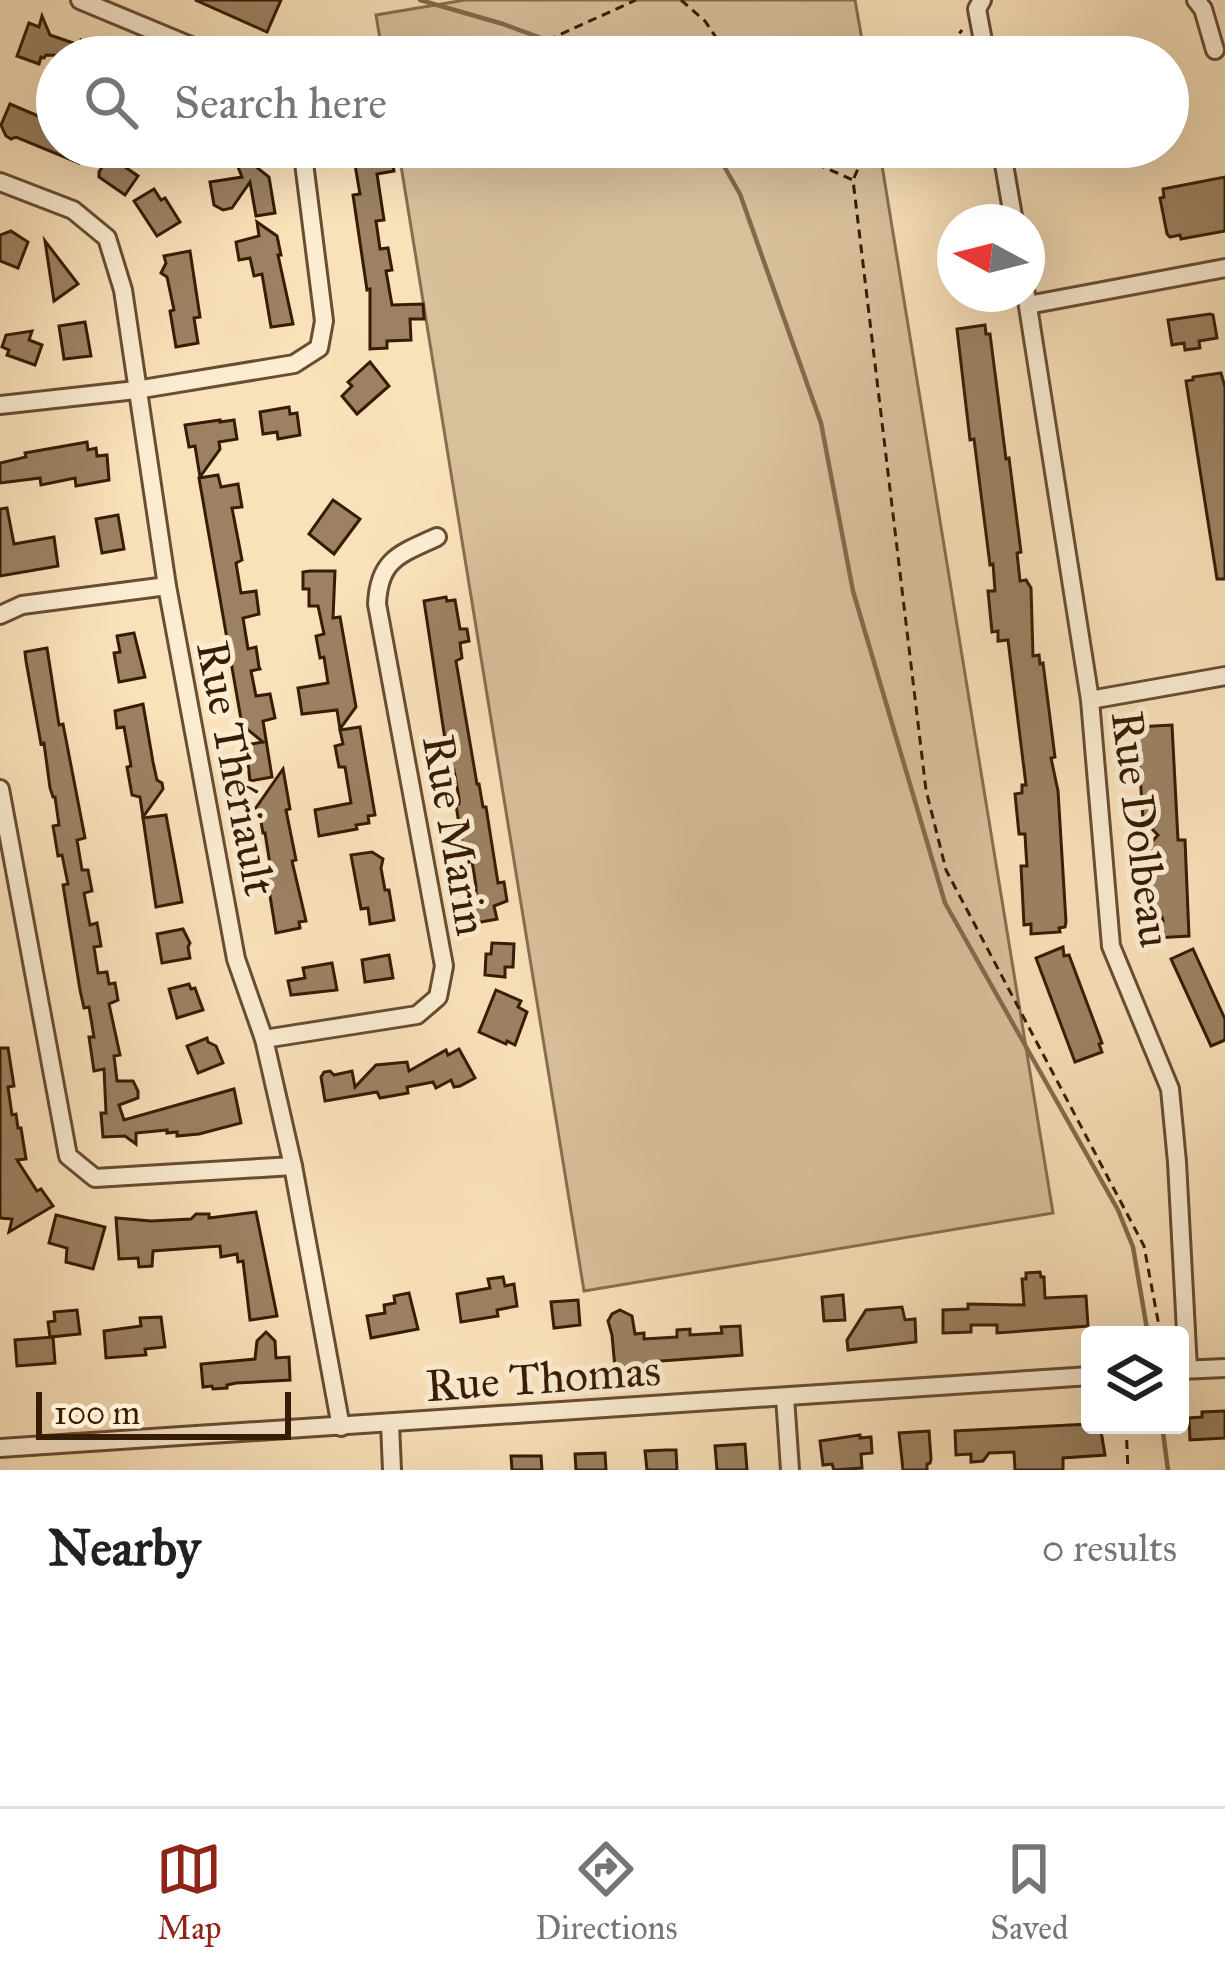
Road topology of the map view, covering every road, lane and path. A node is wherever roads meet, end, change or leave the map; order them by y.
1 (80, 0) edge
2 (636, 0) edge
3 (681, 0) edge
4 (1196, 0) edge
5 (980, 4) edge
6 (167, 36) edge
7 (557, 36) edge
8 (715, 36) edge
9 (956, 36) edge
10 (984, 36) edge
11 (1215, 50) dead end
12 (305, 168) edge
13 (826, 168) edge
14 (858, 168) edge
15 (1005, 168) edge
16 (853, 180) junction
17 (0, 182) edge
18 (1011, 204) edge
19 (1225, 268) edge
20 (1045, 297) edge
21 (1029, 312) edge
22 (136, 390) junction
23 (0, 405) edge
24 (437, 537) dead end
25 (167, 586) junction
26 (0, 615) edge
27 (1225, 676) edge
28 (1090, 700) junction
29 (0, 789) edge
30 (264, 1039) junction
31 (293, 1166) junction
32 (1160, 1326) edge
33 (1183, 1326) edge
34 (1225, 1368) edge
35 (1189, 1370) edge
36 (1081, 1377) edge
37 (785, 1397) junction
38 (390, 1424) junction
39 (341, 1427) junction
40 (1126, 1434) edge
41 (0, 1448) edge
42 (392, 1470) edge
43 (790, 1470) edge
44 (1128, 1470) edge

1 - 6 street
2 - 7 path
3 - 8 path
4 - 11 street
5 - 9 path
5 - 10 street
12 - 22 street
13 - 16 path
14 - 16 path
15 - 18 street
16 - 32 path
17 - 22 street, Rue Thériault
19 - 20 street
21 - 28 street, Rue Dolbeau
22 - 23 street
22 - 25 street, Rue Thériault
24 - 30 street, Rue Marin
25 - 26 street
25 - 30 street, Rue Thériault
27 - 28 street
28 - 33 street, Rue Dolbeau
29 - 31 street
30 - 31 street, Rue Thériault
31 - 39 street, Rue Thériault
34 - 35 street
36 - 37 street, Rue Thomas
37 - 38 street, Rue Thomas
37 - 43 street
38 - 39 street, Rue Thomas
38 - 42 street
39 - 41 street, Rue Thomas
40 - 44 path

